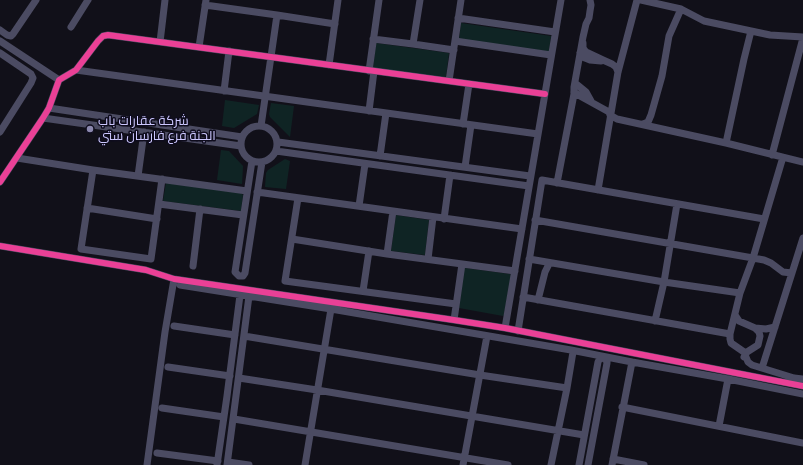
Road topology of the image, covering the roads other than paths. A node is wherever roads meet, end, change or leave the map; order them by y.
1 (36, 0) edge
2 (88, 0) edge
3 (165, 0) edge
4 (338, 0) edge
5 (379, 0) edge
6 (420, 0) edge
7 (461, 0) edge
8 (561, 0) edge
9 (590, 0) edge
10 (637, 0) edge
11 (641, 0) edge
12 (658, 2) edge
13 (205, 3) edge
14 (671, 3) edge
15 (681, 9) junction
16 (277, 16) junction
17 (458, 18) junction
18 (335, 24) junction
19 (71, 27) dead end
20 (0, 30) edge
21 (751, 31) junction
22 (555, 32) junction
23 (803, 38) edge
24 (373, 39) junction
25 (0, 41) edge
26 (455, 41) junction
27 (582, 41) junction
28 (160, 42) junction
29 (413, 44) junction
30 (199, 47) junction
31 (454, 50) junction
32 (229, 51) junction
33 (580, 53) junction
34 (0, 55) edge
35 (551, 55) junction
36 (272, 57) junction
37 (603, 60) junction
38 (329, 65) junction
39 (76, 70) junction
40 (372, 71) junction
41 (618, 72) junction
42 (60, 80) junction
43 (449, 81) junction
44 (469, 84) junction
45 (575, 84) junction
46 (224, 91) junction
47 (574, 92) junction
48 (545, 94) junction
49 (266, 96) junction
50 (593, 103) junction
51 (48, 108) junction
52 (369, 111) junction
53 (386, 113) junction
54 (610, 115) junction
55 (43, 118) junction
56 (462, 124) junction
57 (643, 124) junction
58 (471, 125) junction
59 (262, 126) junction
60 (0, 132) edge
61 (144, 132) junction
62 (538, 134) junction
63 (242, 137) junction
64 (278, 142) junction
65 (726, 143) junction
66 (240, 146) junction
67 (276, 152) junction
68 (772, 155) junction
69 (380, 156) junction
70 (783, 157) junction
71 (17, 158) junction
72 (252, 162) junction
73 (262, 162) junction
74 (803, 162) edge
75 (366, 164) junction
76 (465, 167) junction
77 (93, 170) junction
78 (450, 175) junction
79 (138, 176) junction
80 (530, 176) junction
81 (162, 179) junction
82 (0, 182) edge
83 (557, 183) junction
84 (529, 186) junction
85 (598, 190) junction
86 (247, 191) junction
87 (257, 192) junction
88 (298, 198) junction
89 (159, 204) junction
90 (677, 204) junction
91 (359, 206) junction
92 (87, 208) junction
93 (200, 209) junction
94 (393, 211) junction
95 (244, 215) junction
96 (433, 217) junction
97 (157, 219) junction
98 (444, 219) junction
99 (764, 219) junction
100 (535, 220) junction
101 (522, 229) junction
102 (803, 238) edge
103 (292, 239) junction
104 (670, 243) junction
105 (0, 246) edge
106 (369, 251) junction
107 (387, 254) junction
108 (529, 258) junction
109 (752, 258) junction
110 (428, 259) junction
111 (552, 263) junction
112 (462, 264) junction
113 (193, 266) dead end
114 (515, 271) junction
115 (792, 273) junction
116 (174, 279) junction
117 (664, 282) junction
118 (180, 285) dead end
119 (363, 291) junction
120 (740, 293) junction
121 (240, 295) junction
122 (249, 296) junction
123 (523, 297) junction
124 (538, 300) junction
125 (456, 304) junction
126 (331, 309) junction
127 (735, 315) junction
128 (454, 320) junction
129 (655, 321) junction
130 (174, 326) dead end
131 (775, 327) junction
132 (505, 328) junction
133 (755, 328) junction
134 (518, 331) junction
135 (730, 334) junction
136 (235, 335) junction
137 (244, 336) junction
138 (487, 336) junction
139 (771, 340) junction
140 (758, 345) junction
141 (324, 349) junction
142 (571, 350) junction
143 (745, 357) junction
144 (632, 362) junction
145 (168, 367) dead end
146 (762, 368) junction
147 (480, 375) junction
148 (230, 376) junction
149 (239, 378) junction
150 (728, 379) junction
151 (803, 379) edge
152 (803, 386) edge
153 (567, 388) junction
154 (317, 390) junction
155 (803, 394) edge
156 (227, 396) junction
157 (236, 397) junction
158 (622, 407) junction
159 (162, 408) dead end
160 (224, 417) junction
161 (472, 417) junction
162 (234, 419) junction
163 (719, 426) junction
164 (310, 431) junction
165 (558, 431) junction
166 (584, 435) junction
167 (803, 443) edge
168 (157, 453) dead end
169 (464, 457) junction
170 (612, 462) edge
171 (218, 463) edge
172 (228, 463) edge
173 (147, 465) edge
174 (249, 465) edge
175 (304, 465) edge
176 (463, 465) edge
177 (508, 465) edge
178 (551, 465) edge
179 (579, 465) edge
180 (588, 465) edge
181 (644, 465) edge

1 - 20 street
2 - 19 street
3 - 28 street
4 - 18 street
5 - 24 street
6 - 29 street
7 - 17 street
8 - 22 street
9 - 27 street
10 - 41 street
11 - 12 street
12 - 14 street
13 - 16 street
13 - 30 street
14 - 15 street
15 - 21 street
15 - 57 street
16 - 18 street
16 - 36 street
17 - 22 street
17 - 26 street
18 - 38 street
21 - 23 street
21 - 65 street
22 - 35 street
23 - 68 street
24 - 29 street
24 - 40 street
25 - 42 street
26 - 31 street
26 - 35 street
27 - 33 street
27 - 37 street
28 - 30 street
28 - 39 street
29 - 31 street
30 - 32 street
31 - 43 street
32 - 36 street
32 - 46 street
33 - 37 street
33 - 45 street
34 - 60 street
35 - 48 street
36 - 38 street
36 - 49 street
37 - 41 street
38 - 40 street
39 - 42 street
39 - 46 street
40 - 43 street
40 - 52 street
41 - 54 street
42 - 51 street
43 - 44 street
44 - 48 street
44 - 56 street
45 - 47 street
45 - 50 street
46 - 49 street
47 - 50 street
47 - 83 street
48 - 62 street
49 - 52 street
49 - 59 street
50 - 54 street
51 - 55 street
51 - 63 street
52 - 53 street
53 - 56 street
53 - 69 street
54 - 57 street
54 - 85 street
55 - 61 street
55 - 71 street
56 - 58 street
57 - 65 street
58 - 62 street
58 - 76 street
59 - 63 street
59 - 64 street
61 - 66 street
61 - 79 street
62 - 80 street
63 - 66 street
64 - 67 street
64 - 69 street
65 - 68 street
66 - 72 street
67 - 73 street
67 - 75 street
68 - 70 street
69 - 76 street
70 - 74 street
70 - 99 street
71 - 77 street
71 - 82 street
72 - 73 street
72 - 86 street
73 - 87 street
75 - 78 street
75 - 91 street
76 - 80 street
77 - 79 street
77 - 92 street
78 - 84 street
78 - 98 street
79 - 81 street
80 - 84 street
81 - 86 street
81 - 89 street
83 - 85 street
83 - 100 street
84 - 101 street
85 - 90 street
86 - 95 street
87 - 88 street
87 - 95 street
88 - 91 street
88 - 103 street
89 - 93 street
89 - 97 street
90 - 99 street
90 - 104 street
91 - 94 street
92 - 97 street
92 - 97 street
93 - 95 street
93 - 113 street
94 - 96 street
94 - 107 street
96 - 98 street
96 - 110 street
98 - 101 street
99 - 109 street
100 - 104 street
100 - 108 street
101 - 114 street
102 - 115 street
103 - 106 street
103 - 119 street
104 - 109 street
104 - 117 street
105 - 116 street
106 - 107 street
106 - 119 street
107 - 110 street
108 - 111 street
108 - 123 street
109 - 115 street
109 - 120 street
110 - 112 street
111 - 117 street
111 - 124 street
112 - 114 street
112 - 125 street
114 - 132 street
115 - 131 street
116 - 128 street
116 - 173 street
117 - 120 street
117 - 129 street
118 - 121 street
119 - 125 street
120 - 127 street
121 - 122 street
121 - 136 street
122 - 126 street
122 - 137 street
123 - 124 street
123 - 134 street
124 - 129 street
125 - 128 street
126 - 138 street
126 - 141 street
127 - 133 street
127 - 135 street
128 - 132 street
129 - 135 street
130 - 136 street
131 - 133 street
131 - 139 street
132 - 134 street
133 - 140 street
134 - 152 street
135 - 143 street
136 - 148 street
137 - 141 street
137 - 149 street
138 - 142 street
138 - 147 street
139 - 140 street
139 - 146 street
140 - 143 street
141 - 147 street
141 - 154 street
142 - 144 street
142 - 153 street
143 - 146 street
144 - 150 street
144 - 158 street
145 - 148 street
146 - 151 street
147 - 153 street
147 - 161 street
148 - 156 street
149 - 154 street
149 - 157 street
150 - 155 street
150 - 163 street
153 - 165 street
154 - 161 street
154 - 164 street
156 - 157 street
156 - 160 street
157 - 162 street
158 - 163 street
158 - 170 street
159 - 160 street
160 - 171 street
161 - 165 street
161 - 169 street
162 - 164 street
162 - 172 street
163 - 167 street
164 - 169 street
164 - 175 street
165 - 166 street
165 - 178 street
166 - 179 street
166 - 180 street
168 - 171 street
169 - 176 street
169 - 177 street
170 - 181 street
172 - 174 street

